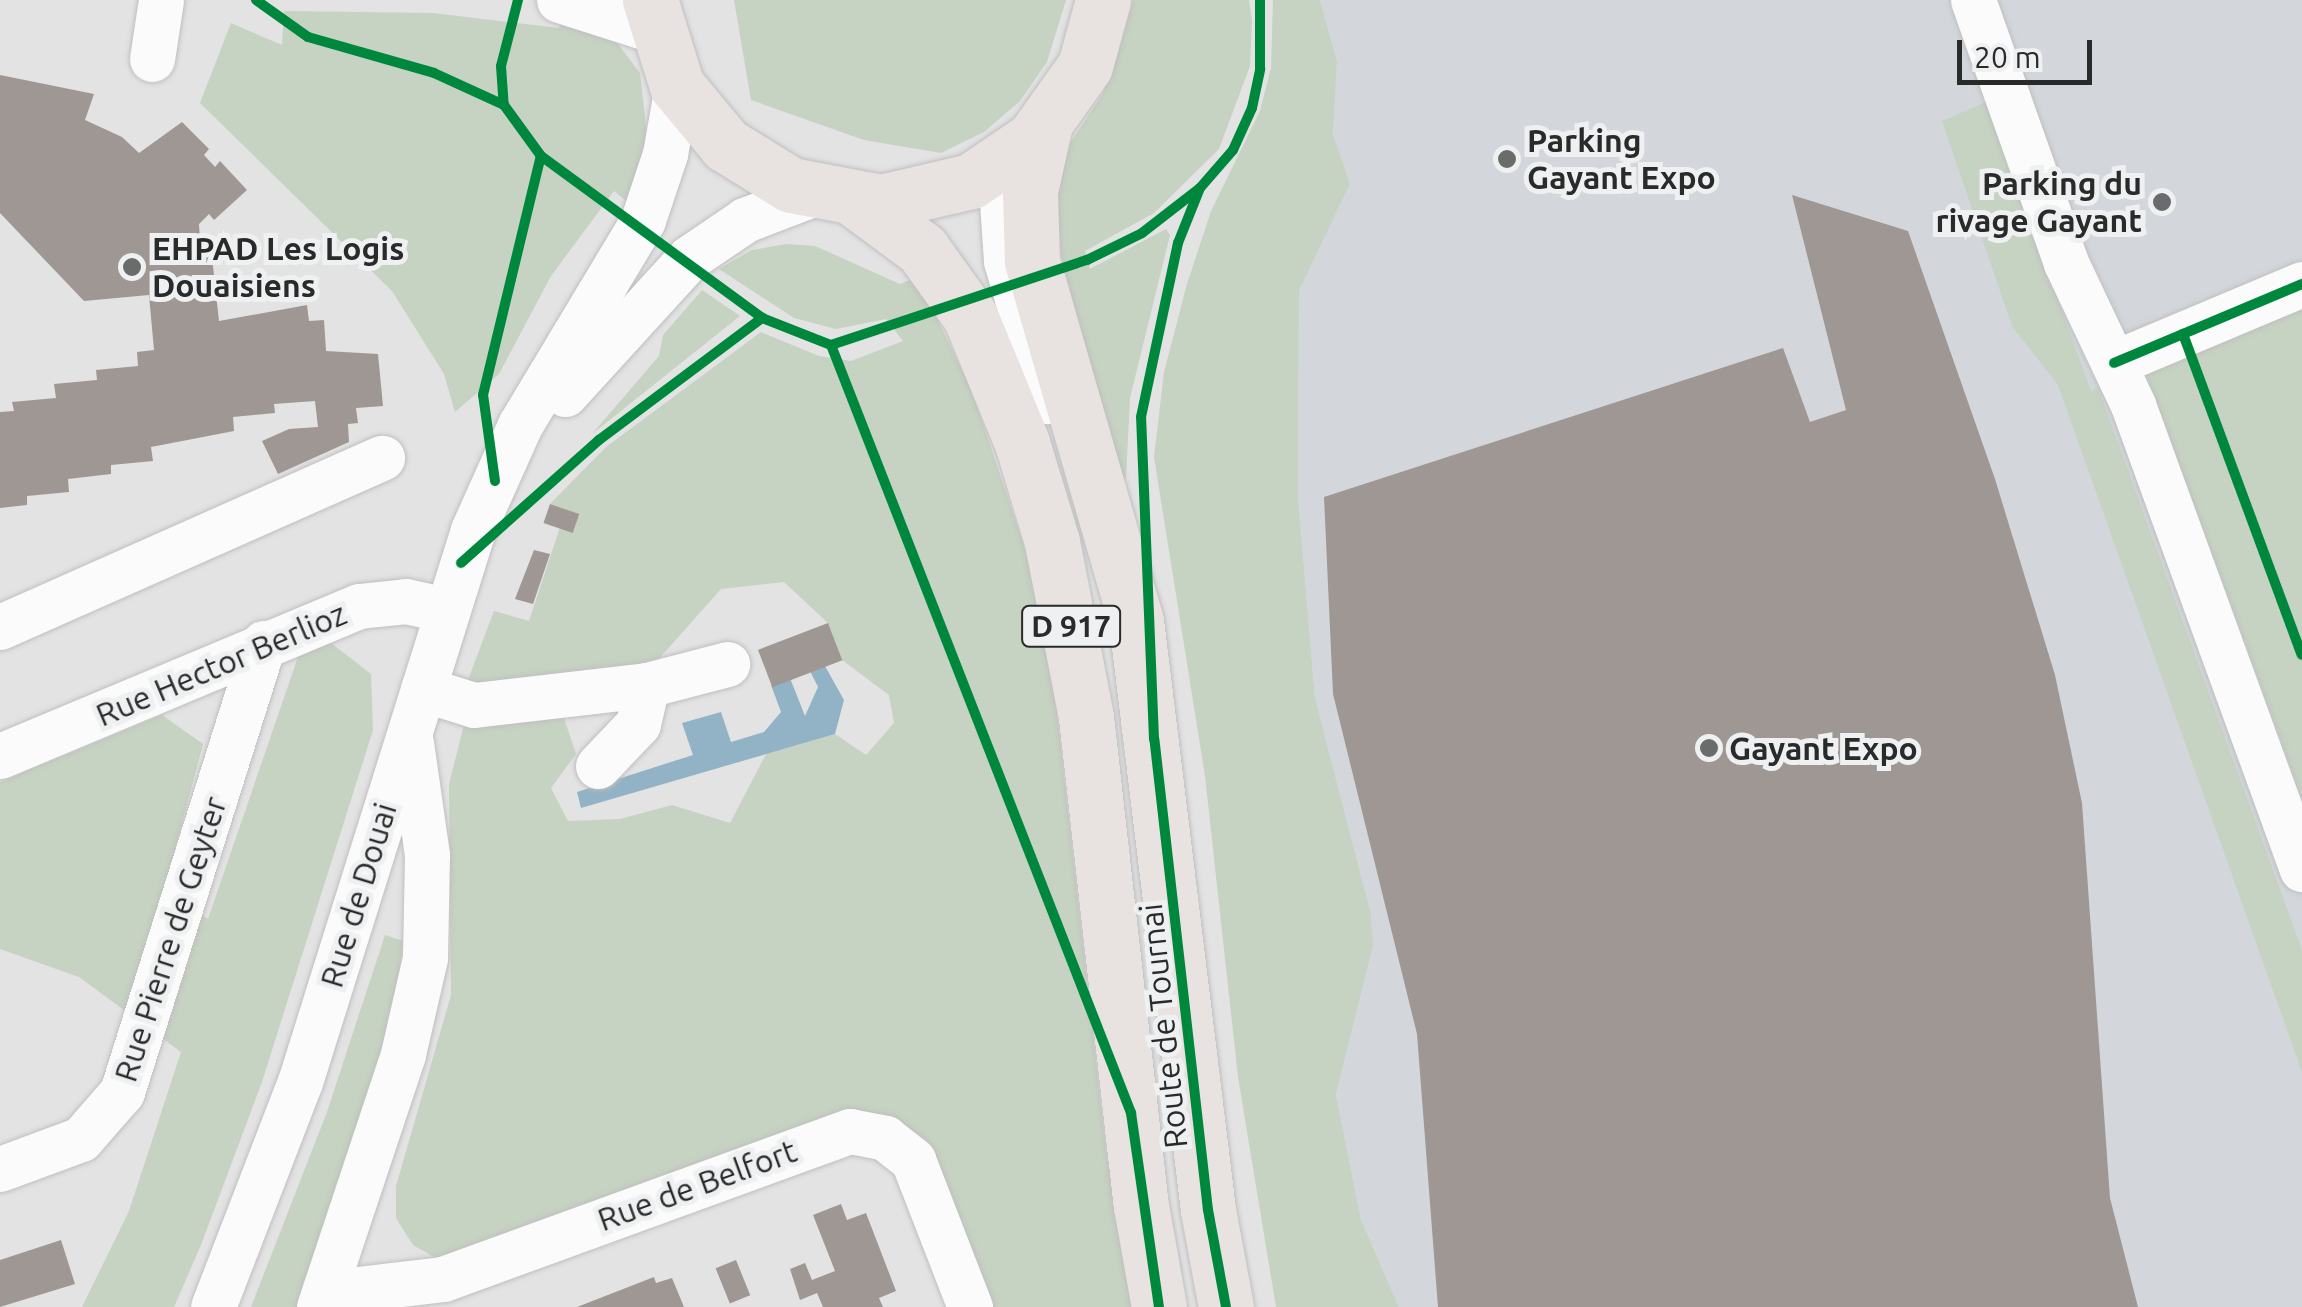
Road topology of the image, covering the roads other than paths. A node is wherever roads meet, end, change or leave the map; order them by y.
1 (162, 0) edge
2 (558, 0) edge
3 (1103, 0) edge
4 (1973, 0) edge
5 (653, 15) edge
6 (152, 59) dead end
7 (678, 86) junction
8 (1028, 142) junction
9 (836, 197) junction
10 (2302, 284) edge
11 (2114, 362) junction
12 (382, 458) dead end
13 (495, 481) junction
14 (446, 610) junction
15 (0, 627) edge
16 (264, 643) junction
17 (727, 664) dead end
18 (647, 685) junction
19 (422, 689) junction
20 (409, 732) junction
21 (0, 756) edge
22 (598, 766) dead end
23 (2302, 869) edge
24 (0, 1170) edge
25 (322, 1300) edge
26 (213, 1307) edge
27 (970, 1307) edge
28 (1159, 1307) edge
29 (1202, 1307) edge
30 (1226, 1307) edge

1 - 6 street
2 - 5 street
3 - 8 main road
4 - 11 street
5 - 7 main road, Route de Tournai
7 - 9 main road, Route de Tournai
7 - 13 street, Rue de Douai
8 - 9 main road
8 - 29 street
8 - 30 main road, Route de Tournai / D 917
9 - 13 street, Rue de Douai
9 - 28 main road, Route de Tournai / D 917
10 - 11 street
11 - 23 street
12 - 15 street
13 - 14 street, Rue de Douai
14 - 16 street, Rue Hector Berlioz
14 - 19 street, Rue de Douai
16 - 21 street, Rue Hector Berlioz
16 - 24 street, Rue Pierre de Geyter
17 - 18 street
18 - 19 street
18 - 22 street
19 - 20 street, Rue de Douai
20 - 25 street
20 - 26 street, Rue de Douai
25 - 27 street, Rue de Belfort

